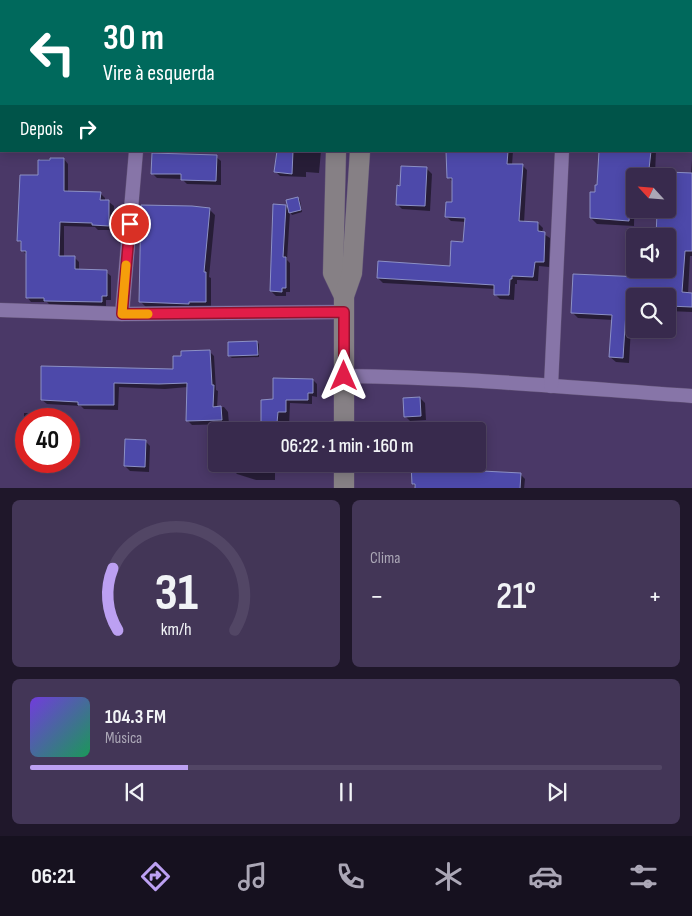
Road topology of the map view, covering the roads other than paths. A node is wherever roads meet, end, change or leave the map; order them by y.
1 (136, 152) edge
2 (336, 152) edge
3 (360, 152) edge
4 (562, 152) edge
5 (344, 304) junction
6 (0, 310) edge
7 (122, 314) junction
8 (344, 376) junction
9 (551, 386) junction
10 (692, 396) edge
11 (344, 422) edge
12 (344, 472) edge
13 (344, 488) edge

1 - 7 street
2 - 5 street
3 - 5 street
4 - 9 street
5 - 7 street
5 - 8 street
6 - 7 street
8 - 9 street
8 - 11 street
9 - 10 street
12 - 13 street

